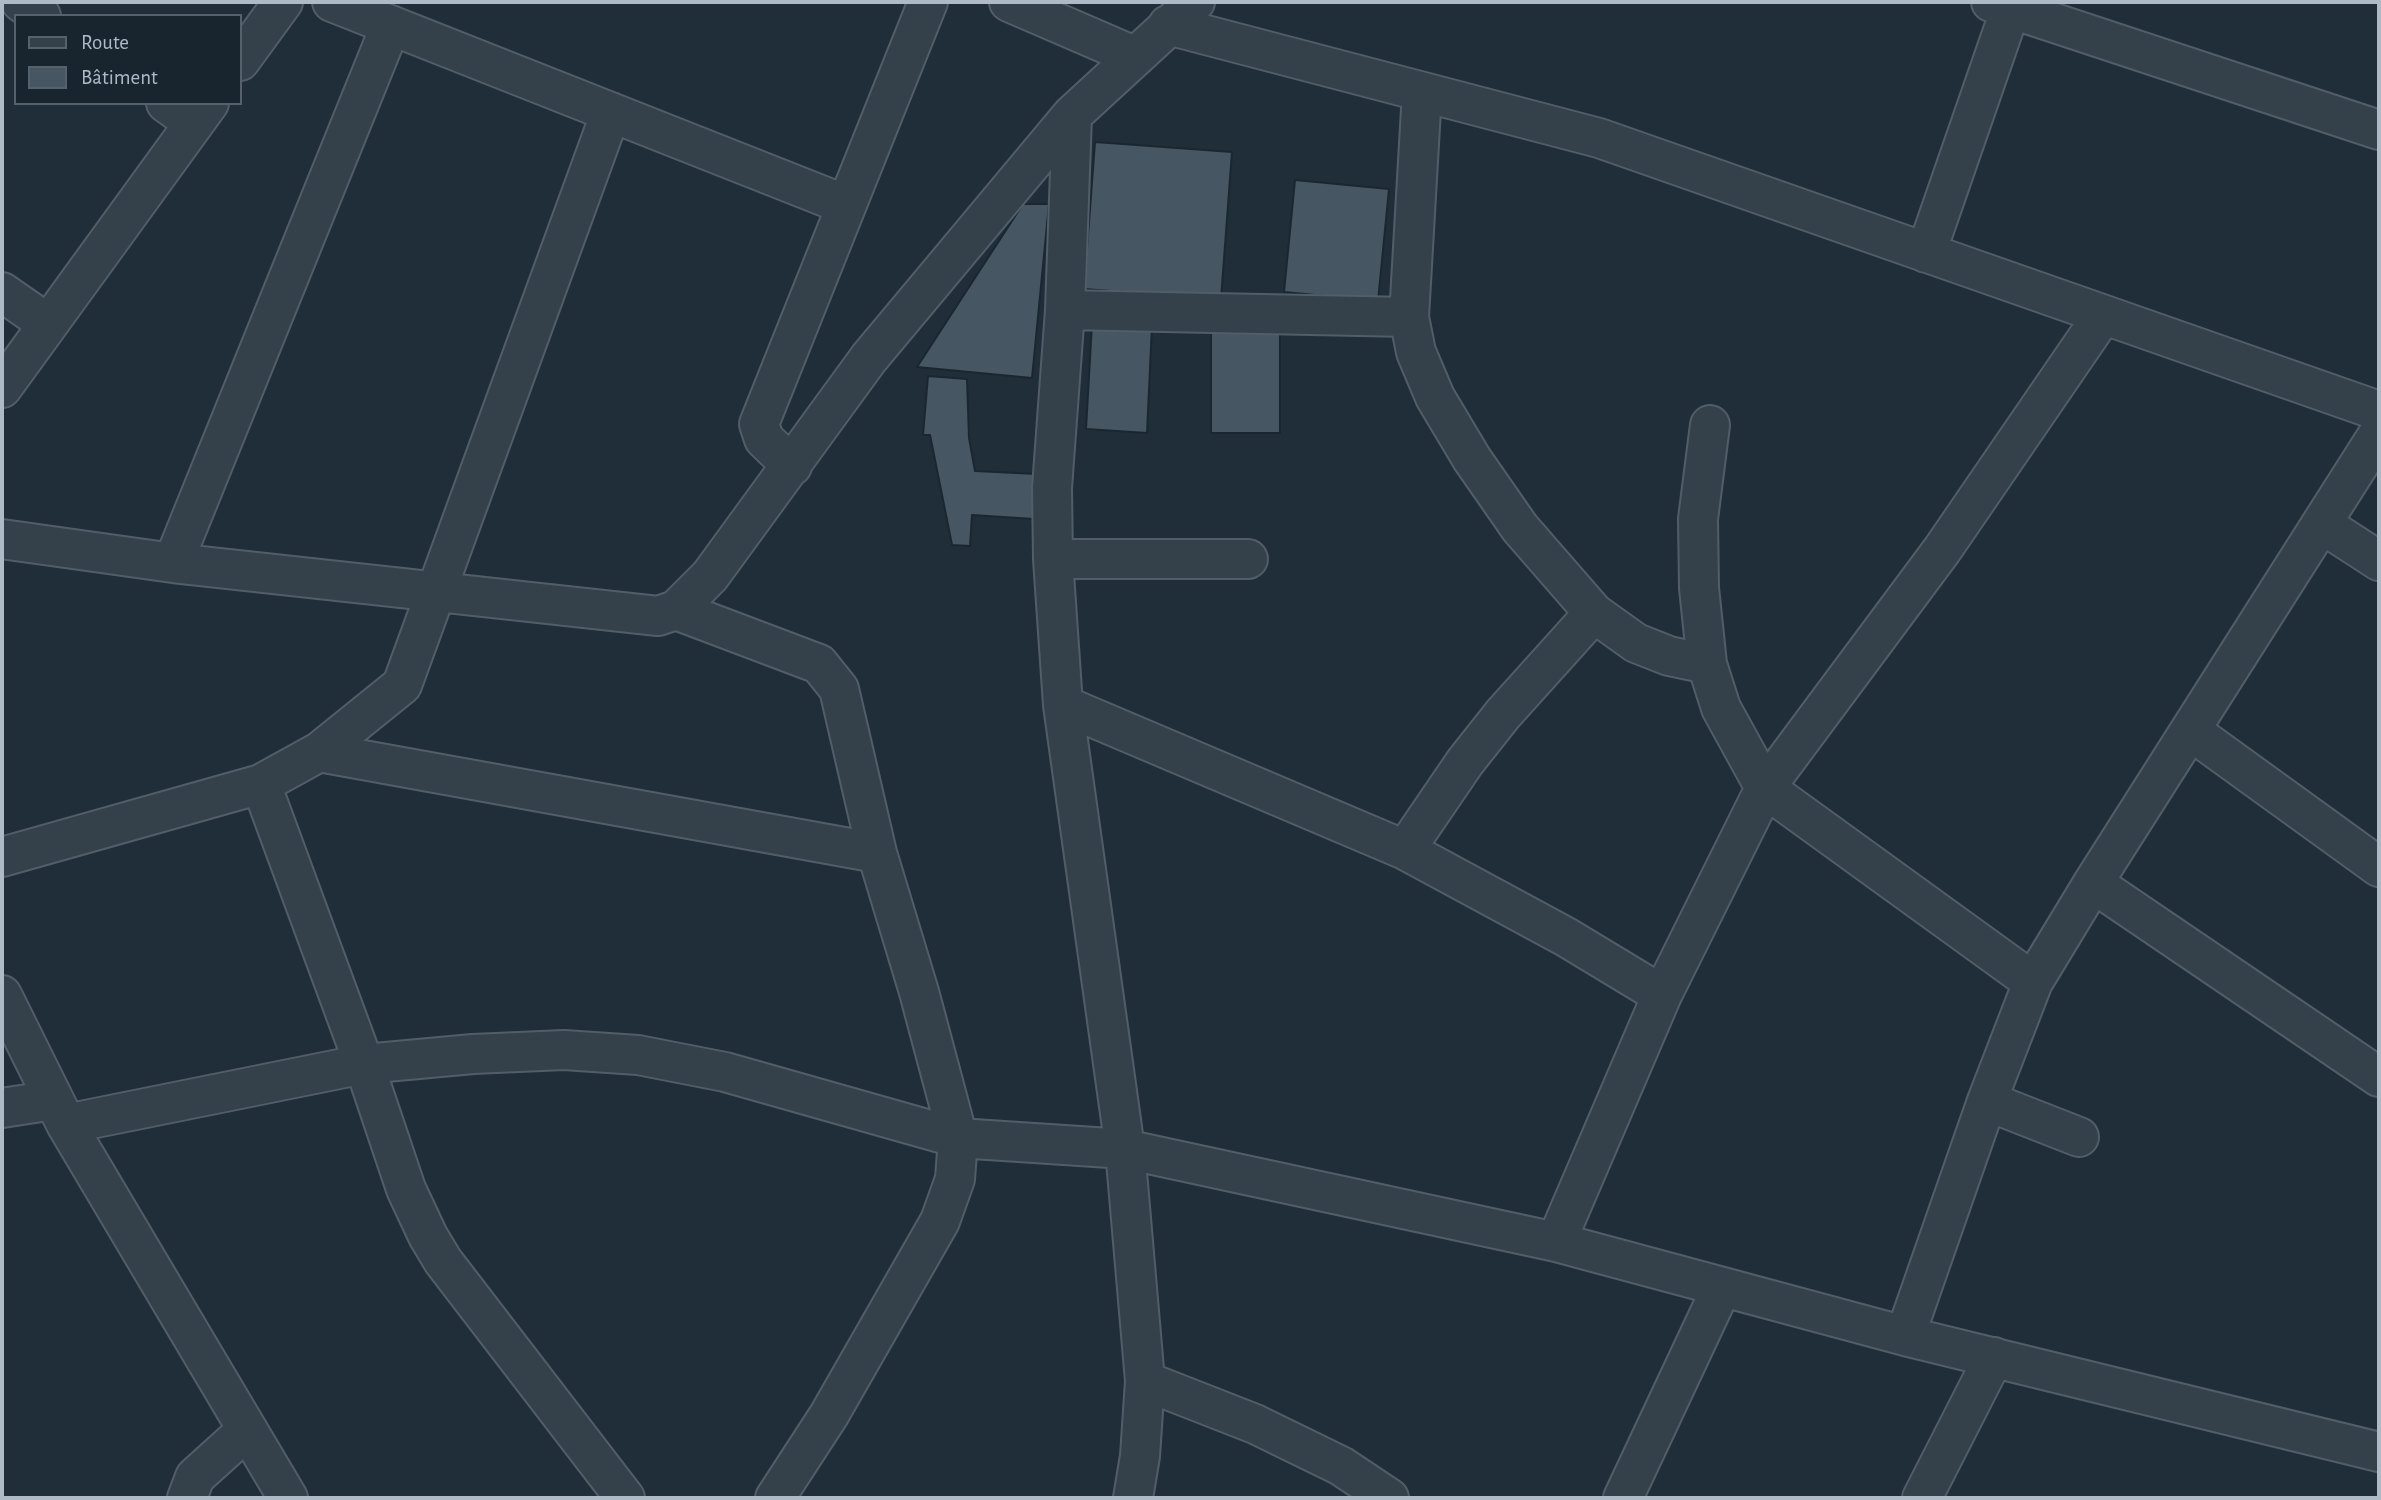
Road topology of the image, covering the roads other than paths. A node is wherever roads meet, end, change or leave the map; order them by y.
1 (21, 2) edge
2 (283, 2) edge
3 (332, 2) edge
4 (928, 2) edge
5 (1009, 2) edge
6 (2005, 4) edge
7 (1181, 13) edge
8 (38, 14) edge
9 (391, 25) junction
10 (1134, 56) junction
11 (242, 58) edge
12 (1422, 92) junction
13 (190, 110) edge
14 (611, 112) junction
15 (1072, 115) junction
16 (2379, 130) edge
17 (846, 205) junction
18 (1926, 253) junction
19 (2, 292) edge
20 (1065, 310) junction
21 (2103, 315) junction
22 (1409, 317) junction
23 (48, 324) junction
24 (2, 388) edge
25 (2379, 411) edge
26 (1710, 425) dead end
27 (2379, 433) edge
28 (792, 466) junction
29 (2322, 524) junction
30 (2, 539) edge
31 (1053, 559) junction
32 (1248, 559) dead end
33 (2379, 561) edge
34 (173, 563) junction
35 (436, 592) junction
36 (676, 610) junction
37 (1594, 613) junction
38 (1707, 664) junction
39 (1063, 705) junction
40 (2191, 731) junction
41 (319, 752) junction
42 (261, 784) junction
43 (1765, 788) junction
44 (1405, 850) junction
45 (877, 853) junction
46 (2, 857) edge
47 (2379, 867) edge
48 (2093, 883) junction
49 (2033, 982) junction
50 (2, 995) edge
51 (1662, 995) junction
52 (363, 1064) junction
53 (2379, 1077) edge
54 (1987, 1101) junction
55 (2, 1108) edge
56 (60, 1112) junction
57 (2079, 1137) dead end
58 (958, 1138) junction
59 (1125, 1149) junction
60 (1556, 1242) junction
61 (1722, 1287) junction
62 (1905, 1336) junction
63 (1994, 1357) junction
64 (1145, 1381) junction
65 (247, 1430) junction
66 (2379, 1452) edge
67 (187, 1498) edge
68 (288, 1498) edge
69 (625, 1498) edge
70 (775, 1498) edge
71 (1133, 1498) edge
72 (1389, 1498) edge
73 (1623, 1498) edge
74 (1922, 1498) edge

1 - 8 street
2 - 11 street
3 - 9 street
4 - 17 street
5 - 10 street
6 - 16 street
6 - 18 street
7 - 10 street
7 - 12 street
9 - 14 street
9 - 34 street
10 - 15 street
12 - 18 street
12 - 22 street
13 - 23 street
14 - 17 street
14 - 35 street
15 - 20 street
15 - 28 street
17 - 28 street
18 - 21 street
19 - 23 street
20 - 22 street
20 - 31 street
21 - 25 street
21 - 43 street
22 - 37 street
23 - 24 street
26 - 38 street
27 - 29 street
28 - 36 street
29 - 33 street
29 - 40 street
30 - 34 street
31 - 32 street
31 - 39 street
34 - 35 street
35 - 36 street
35 - 41 street
36 - 45 street
37 - 38 street
37 - 44 street
38 - 43 street
39 - 44 street
39 - 59 street
40 - 47 street
40 - 48 street
41 - 42 street
41 - 45 street
42 - 46 street
42 - 52 street
43 - 49 street
43 - 51 street
44 - 51 street
45 - 58 street
48 - 49 street
48 - 53 street
49 - 54 street
50 - 56 street
51 - 60 street
52 - 56 street
52 - 58 street
52 - 69 street
54 - 57 street
54 - 62 street
55 - 56 street
56 - 65 street
58 - 59 street
58 - 70 street
59 - 60 street
59 - 64 street
60 - 61 street
61 - 62 street
61 - 73 street
62 - 63 street
63 - 66 street
63 - 74 street
64 - 71 street
64 - 72 street
65 - 67 street
65 - 68 street

